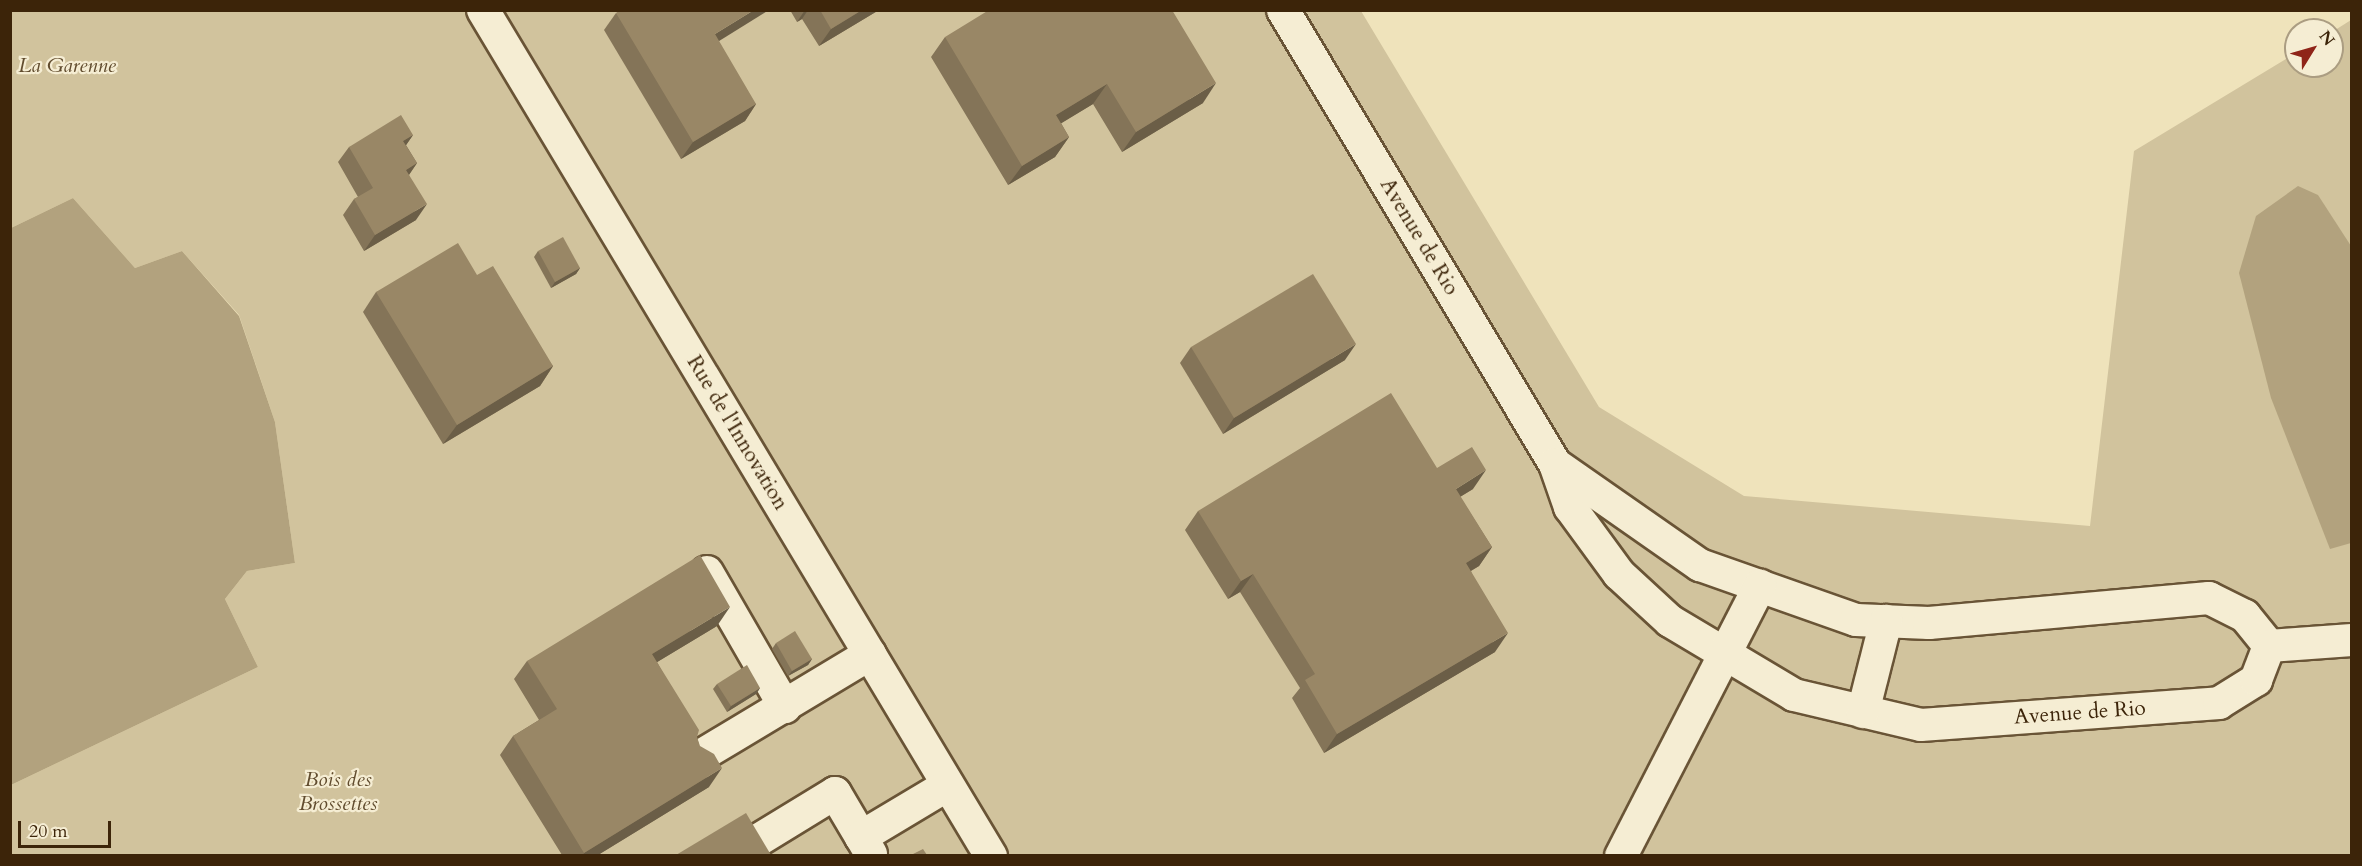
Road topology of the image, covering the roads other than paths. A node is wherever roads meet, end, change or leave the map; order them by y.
1 (483, 10) edge
2 (1283, 10) edge
3 (1555, 464) junction
4 (701, 561) edge
5 (1760, 586) junction
6 (1886, 621) junction
7 (2352, 640) edge
8 (2269, 646) junction
9 (870, 654) junction
10 (1724, 654) junction
11 (785, 706) junction
12 (1863, 712) junction
13 (702, 755) edge
14 (948, 785) junction
15 (760, 838) edge
16 (866, 846) edge
17 (991, 855) edge
18 (1621, 855) edge

1 - 9 street, Rue de l'Innovation
2 - 3 street, Avenue de Rio
3 - 5 street, Avenue de Rio
3 - 10 street, Avenue de Rio
4 - 11 street
5 - 6 street, Avenue de Rio
5 - 10 street
6 - 8 street, Avenue de Rio
6 - 12 street
7 - 8 street
8 - 12 street, Avenue de Rio
9 - 11 street
9 - 14 street, Rue de l'Innovation
10 - 12 street, Avenue de Rio
10 - 18 street
11 - 13 street
14 - 16 street
14 - 17 street, Rue de l'Innovation
15 - 16 street

